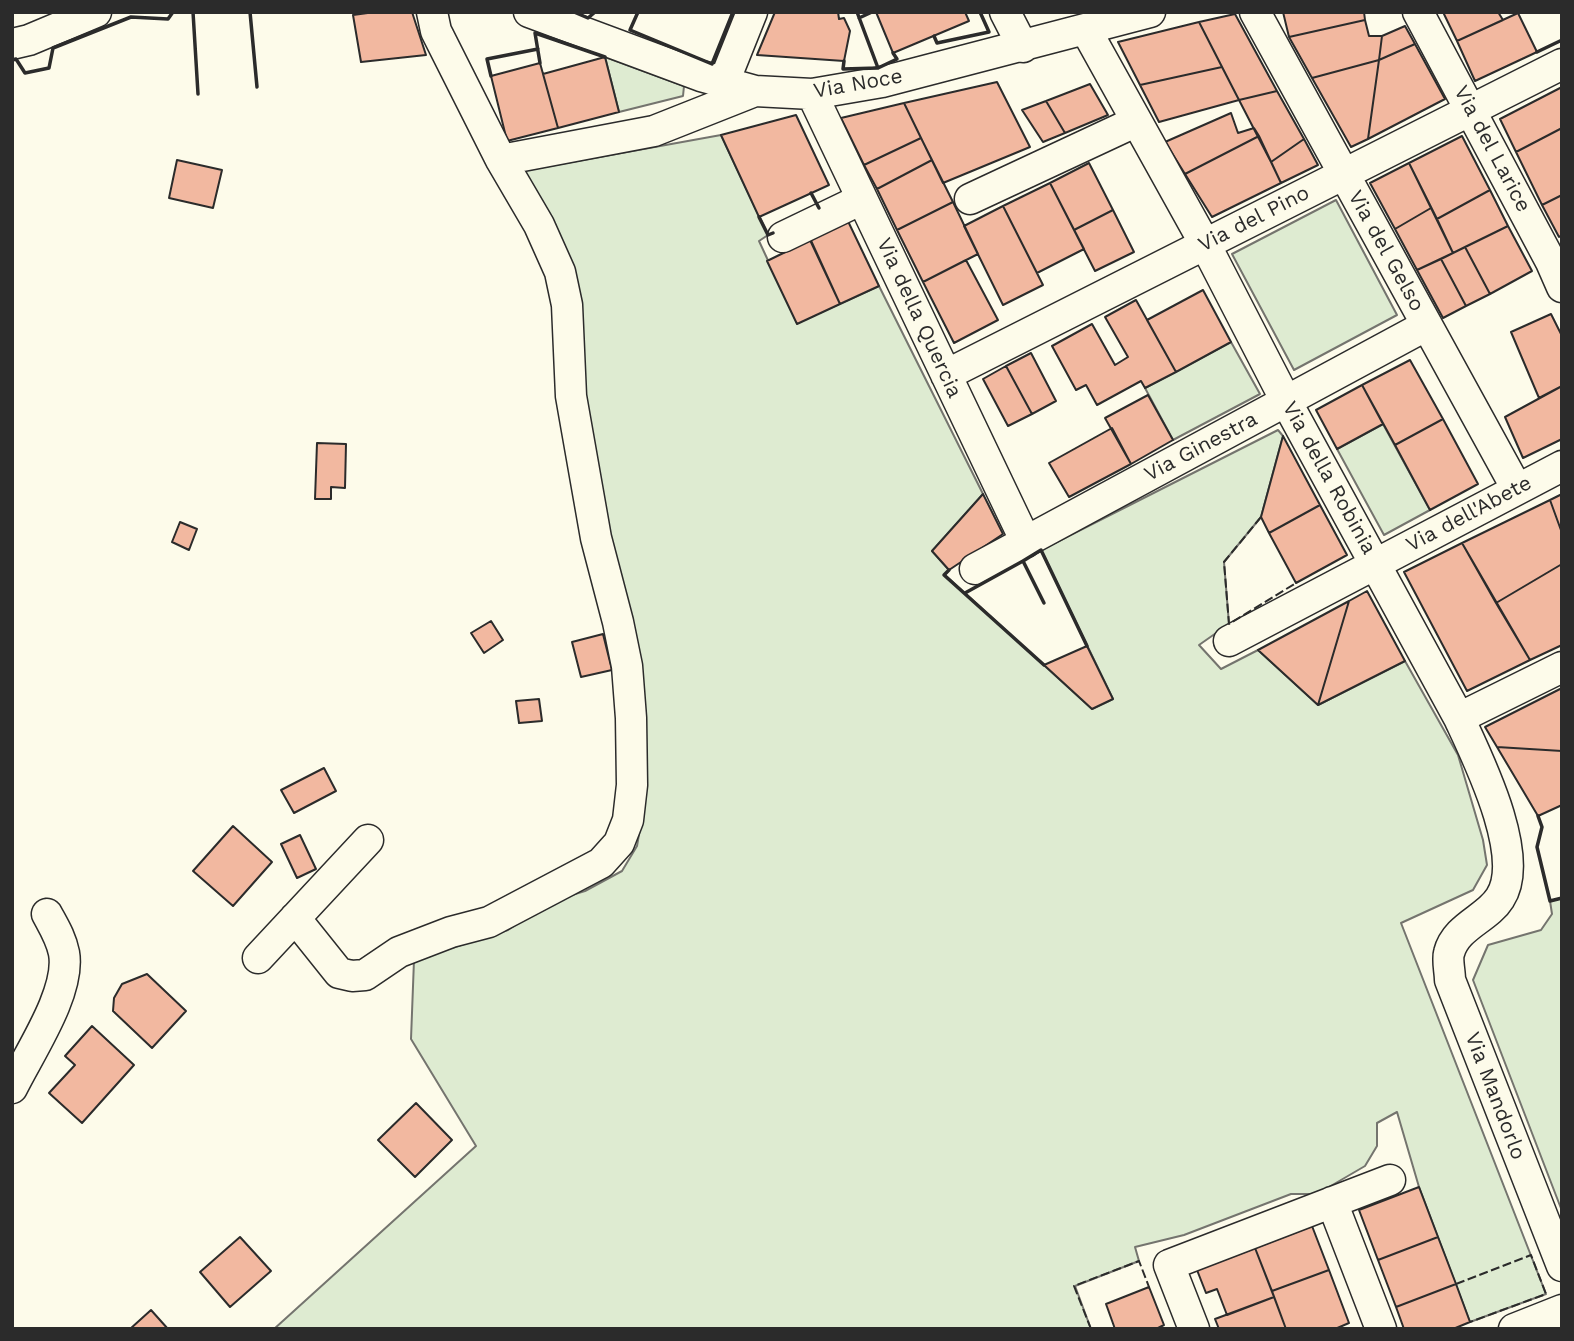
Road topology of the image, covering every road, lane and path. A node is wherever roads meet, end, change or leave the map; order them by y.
1 (96, 12) edge
2 (432, 12) edge
3 (529, 12) edge
4 (752, 12) edge
5 (1150, 12) edge
6 (1255, 12) edge
7 (1418, 12) edge
8 (1011, 15) edge
9 (1086, 30) junction
10 (12, 44) edge
11 (1023, 47) junction
12 (1562, 64) edge
13 (724, 82) junction
14 (755, 91) junction
15 (812, 94) junction
16 (1471, 109) junction
17 (1135, 122) junction
18 (501, 160) junction
19 (1344, 173) junction
20 (862, 199) junction
21 (970, 199) dead end
22 (783, 237) dead end
23 (1205, 244) junction
24 (1558, 269) edge
25 (1427, 325) junction
26 (946, 374) junction
27 (1286, 401) junction
28 (1562, 466) edge
29 (1517, 489) junction
30 (1026, 542) junction
31 (1376, 563) junction
32 (975, 569) dead end
33 (1229, 641) dead end
34 (1562, 667) edge
35 (1459, 718) junction
36 (368, 841) dead end
37 (47, 914) dead end
38 (295, 918) junction
39 (1465, 928) joint
40 (258, 958) dead end
41 (12, 1088) edge
42 (1390, 1180) dead end
43 (1332, 1202) junction
44 (1562, 1266) edge
45 (1562, 1310) edge
46 (1194, 1329) edge
47 (1381, 1329) edge
48 (1514, 1329) edge

1 - 10 street
2 - 18 street
3 - 13 street, Via Noce
4 - 13 street
5 - 9 street, Via Noce
6 - 19 street, Via del Gelso
7 - 16 street, Via del Larice
8 - 11 street
9 - 11 street, Via Noce
9 - 17 street, Via della Robinia
11 - 15 street, Via Noce
12 - 16 street, Via del Pino
13 - 14 street, Via Noce
14 - 15 street, Via Noce
14 - 18 street
15 - 20 street, Via della Quercia
16 - 19 street, Via del Pino
16 - 24 street, Via del Larice
17 - 21 street
17 - 23 street, Via della Robinia
18 - 38 street
19 - 23 street, Via del Pino
19 - 25 street, Via del Gelso
20 - 22 street
20 - 26 street, Via della Quercia
23 - 26 street, Via del Pino
23 - 27 street, Via della Robinia
25 - 27 street, Via Ginestra
25 - 29 street, Via del Gelso
26 - 30 street, Via della Quercia
27 - 30 street, Via Ginestra
27 - 31 street, Via della Robinia
28 - 29 street, Via dell'Abete
29 - 31 street, Via dell'Abete
30 - 32 street, Via Ginestra
31 - 33 street, Via dell'Abete
31 - 35 street, Via della Robinia
34 - 35 street
35 - 39 street, Via della Robinia
36 - 38 street
37 - 41 street
38 - 40 street
39 - 44 street, Via Mandorlo
42 - 43 street
43 - 46 street
43 - 47 street
45 - 48 street

